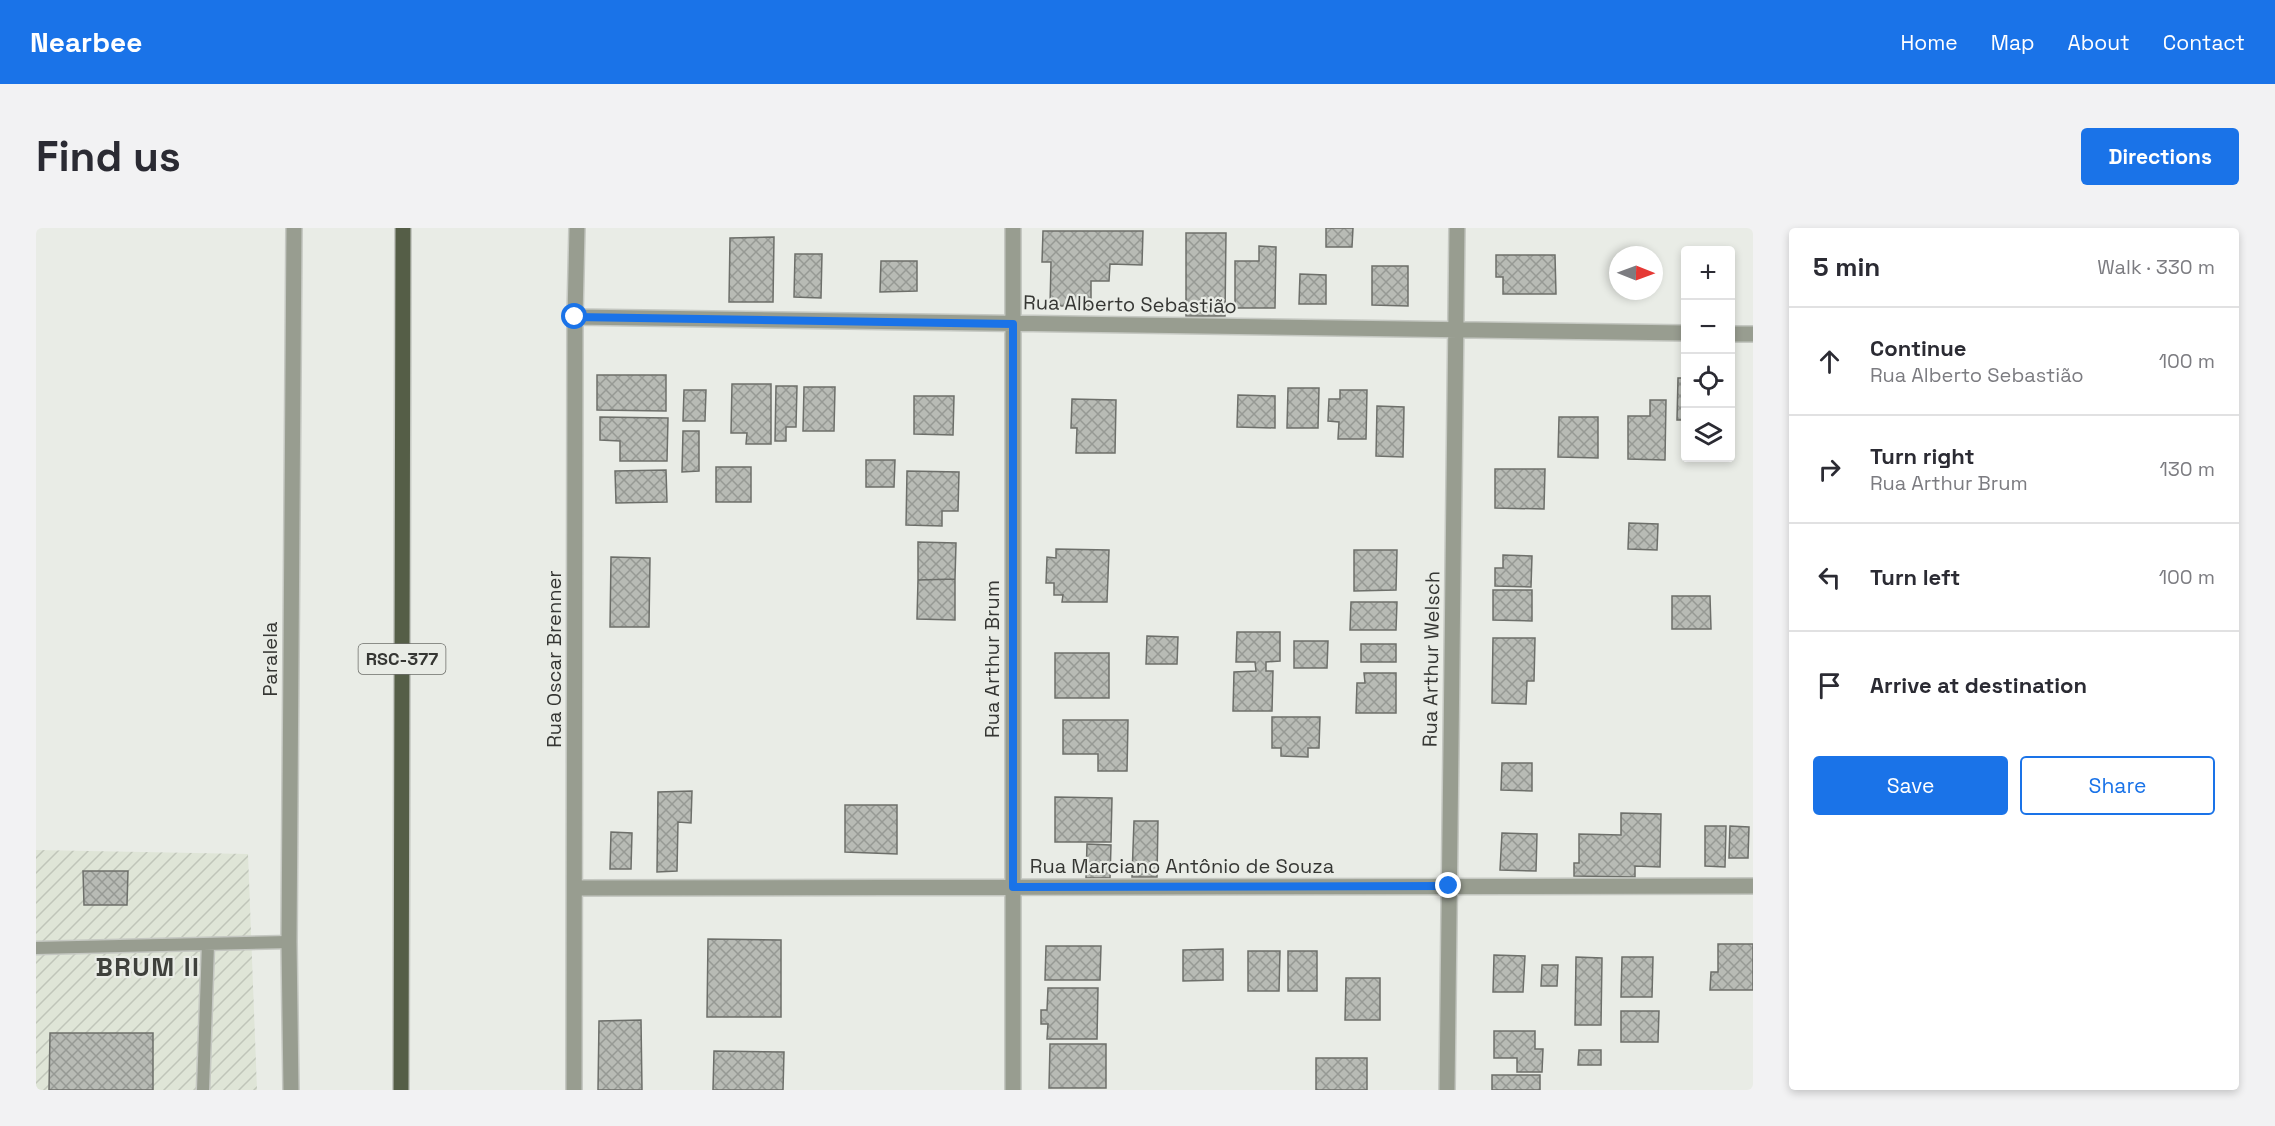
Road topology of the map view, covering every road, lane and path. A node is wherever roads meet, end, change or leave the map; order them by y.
1 (294, 228) edge
2 (403, 228) edge
3 (577, 228) edge
4 (1013, 228) edge
5 (1457, 228) edge
6 (575, 317) junction
7 (1013, 324) junction
8 (1456, 330) junction
9 (1681, 333) edge
10 (1735, 334) edge
11 (1753, 334) edge
12 (1449, 886) junction
13 (1753, 886) edge
14 (1013, 887) junction
15 (575, 888) junction
16 (290, 942) junction
17 (208, 944) junction
18 (36, 948) edge
19 (203, 1090) edge
20 (291, 1090) edge
21 (401, 1090) edge
22 (574, 1090) edge
23 (1013, 1090) edge
24 (1447, 1090) edge

1 - 16 street, Paralela
2 - 21 main road, RSC-377
3 - 6 street, Rua Oscar Brenner
4 - 7 street, Rua Arthur Brum
5 - 8 street, Rua Arthur Welsch
6 - 7 street, Rua Alberto Sebastião
6 - 15 street, Rua Oscar Brenner
7 - 8 street, Rua Alberto Sebastião
7 - 14 street, Rua Arthur Brum
8 - 9 street, Rua Alberto Sebastião
8 - 12 street, Rua Arthur Welsch
10 - 11 street
12 - 13 street, Rua Marciano Antônio de Souza
12 - 14 street, Rua Marciano Antônio de Souza
12 - 24 street, Rua Arthur Welsch
14 - 15 street, Rua Marciano Antônio de Souza
14 - 23 street, Rua Arthur Brum
15 - 22 street, Rua Oscar Brenner
16 - 17 lane
16 - 20 street, Paralela
17 - 18 lane
17 - 19 lane

